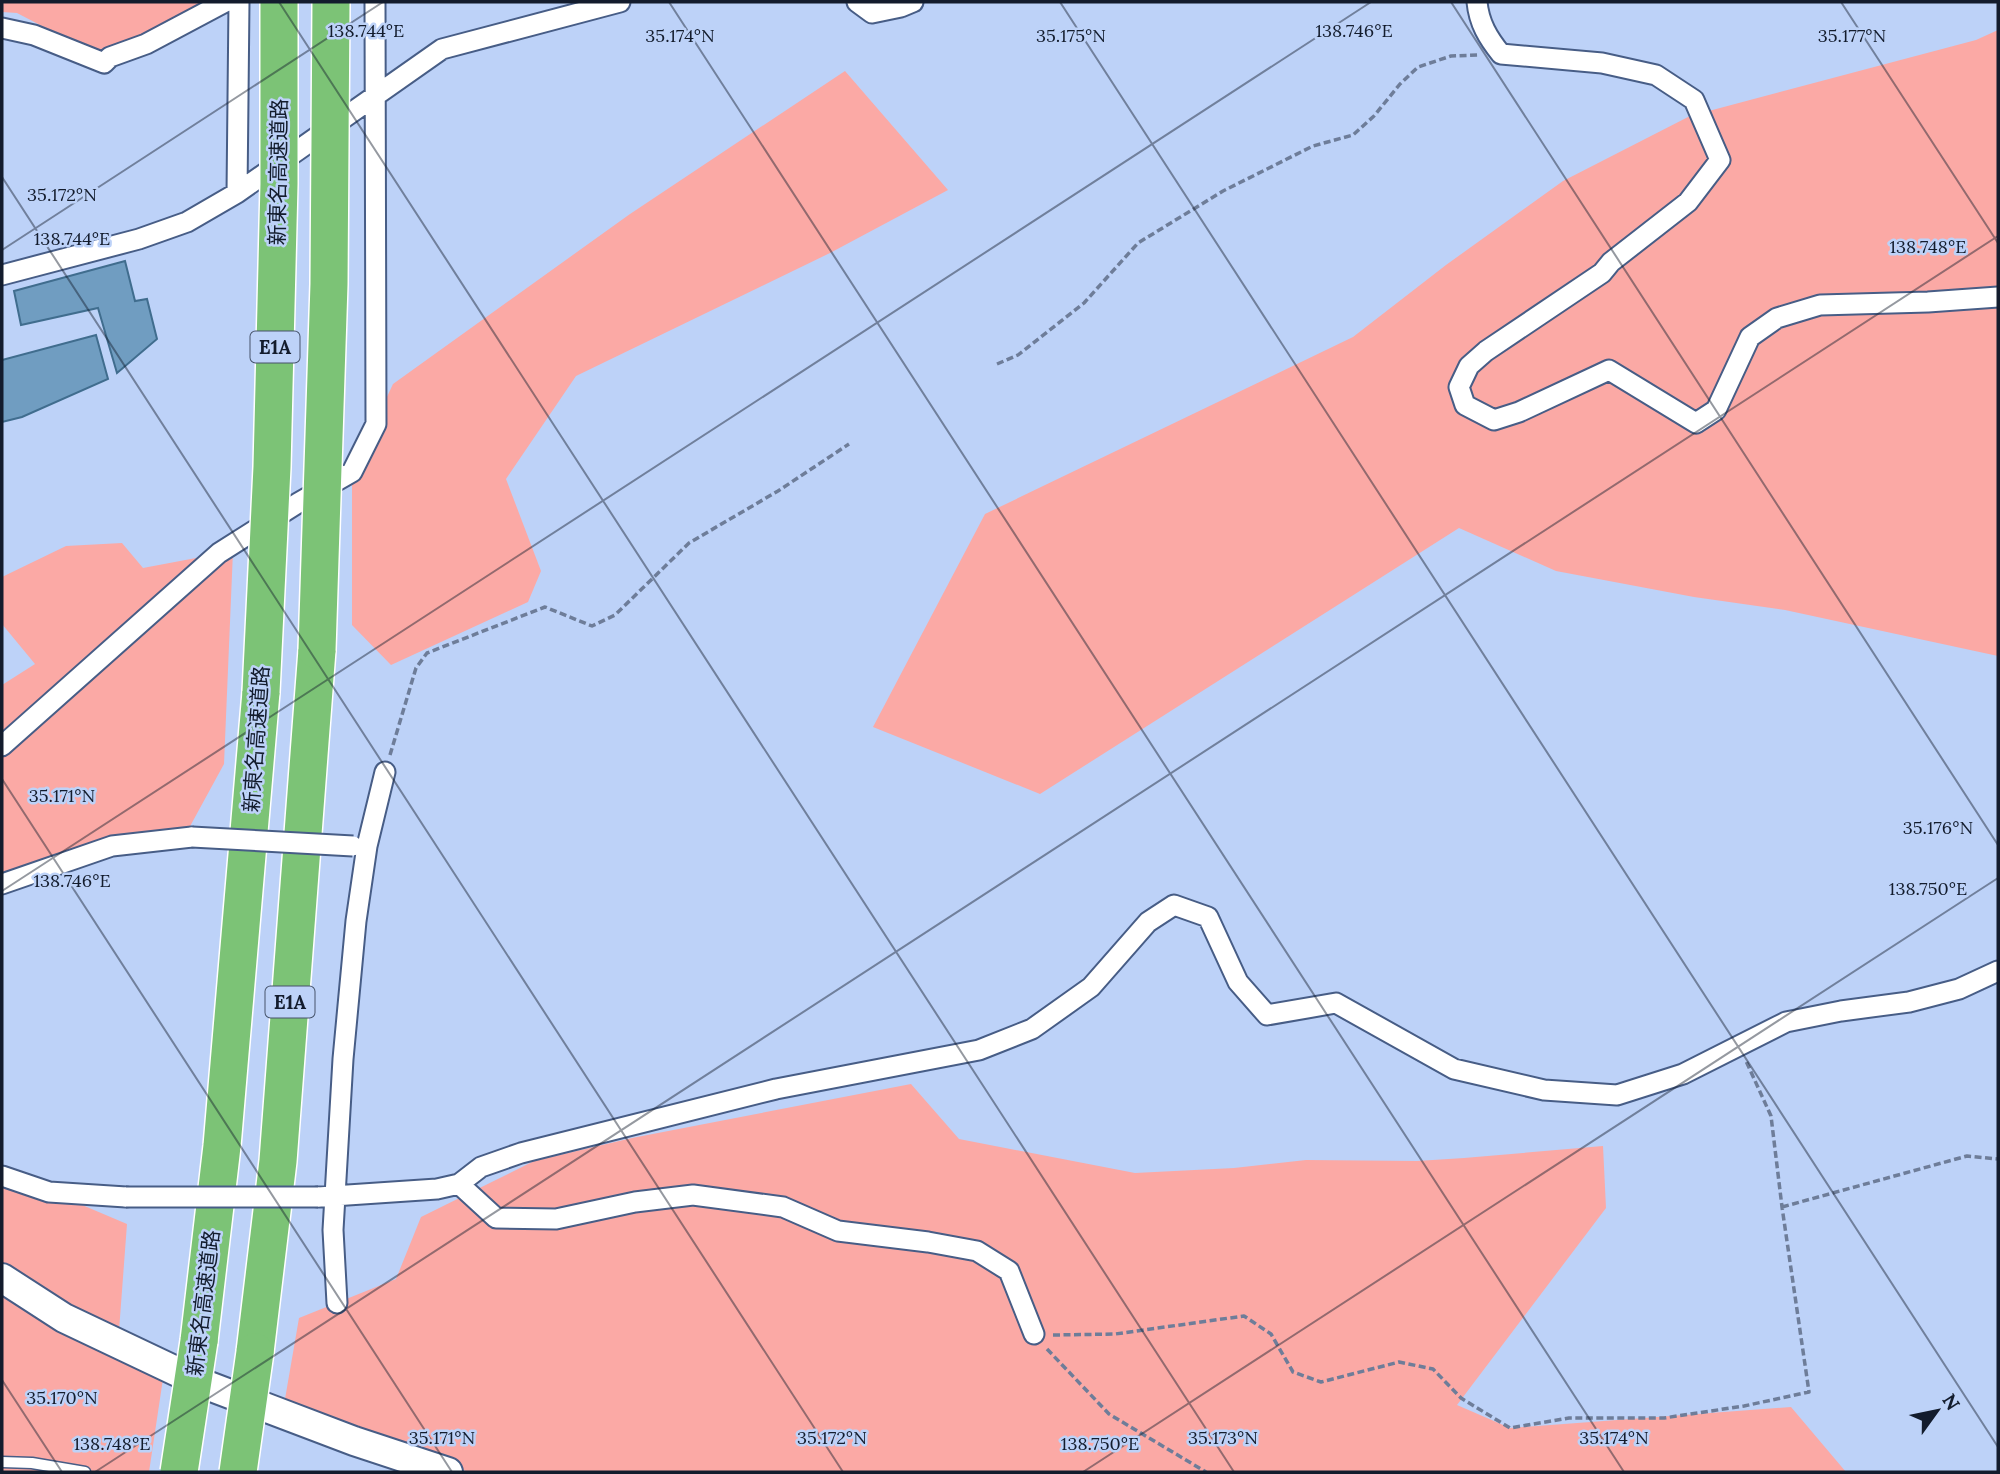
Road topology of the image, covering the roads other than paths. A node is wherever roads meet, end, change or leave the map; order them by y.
1 (225, 2) edge
2 (239, 2) edge
3 (279, 2) edge
4 (331, 2) edge
5 (375, 2) edge
6 (621, 2) edge
7 (857, 2) edge
8 (913, 2) edge
9 (1477, 2) edge
10 (2, 28) edge
11 (377, 95) junction
12 (237, 193) junction
13 (2, 275) edge
14 (1998, 296) edge
15 (2, 746) edge
16 (385, 772) road end
17 (360, 846) junction
18 (2, 884) edge
19 (1998, 971) edge
20 (2, 1176) edge
21 (459, 1184) junction
22 (326, 1197) junction
23 (2, 1278) edge
24 (337, 1303) dead end
25 (1034, 1334) road end
26 (2, 1462) edge
27 (85, 1472) edge
28 (179, 1472) edge
29 (238, 1472) edge
30 (448, 1472) edge

1 - 10 street
2 - 12 street
3 - 28 highway, 新東名高速道路 / E1A, bridge
4 - 29 highway, E1A, bridge
5 - 11 street
6 - 11 street
7 - 8 street
9 - 14 street
11 - 12 street
11 - 15 street
12 - 13 street
16 - 17 street
17 - 18 street, bridge
17 - 22 street
19 - 21 street
20 - 22 street, bridge
21 - 22 street
21 - 25 street
22 - 24 street
23 - 30 street
26 - 27 lane

